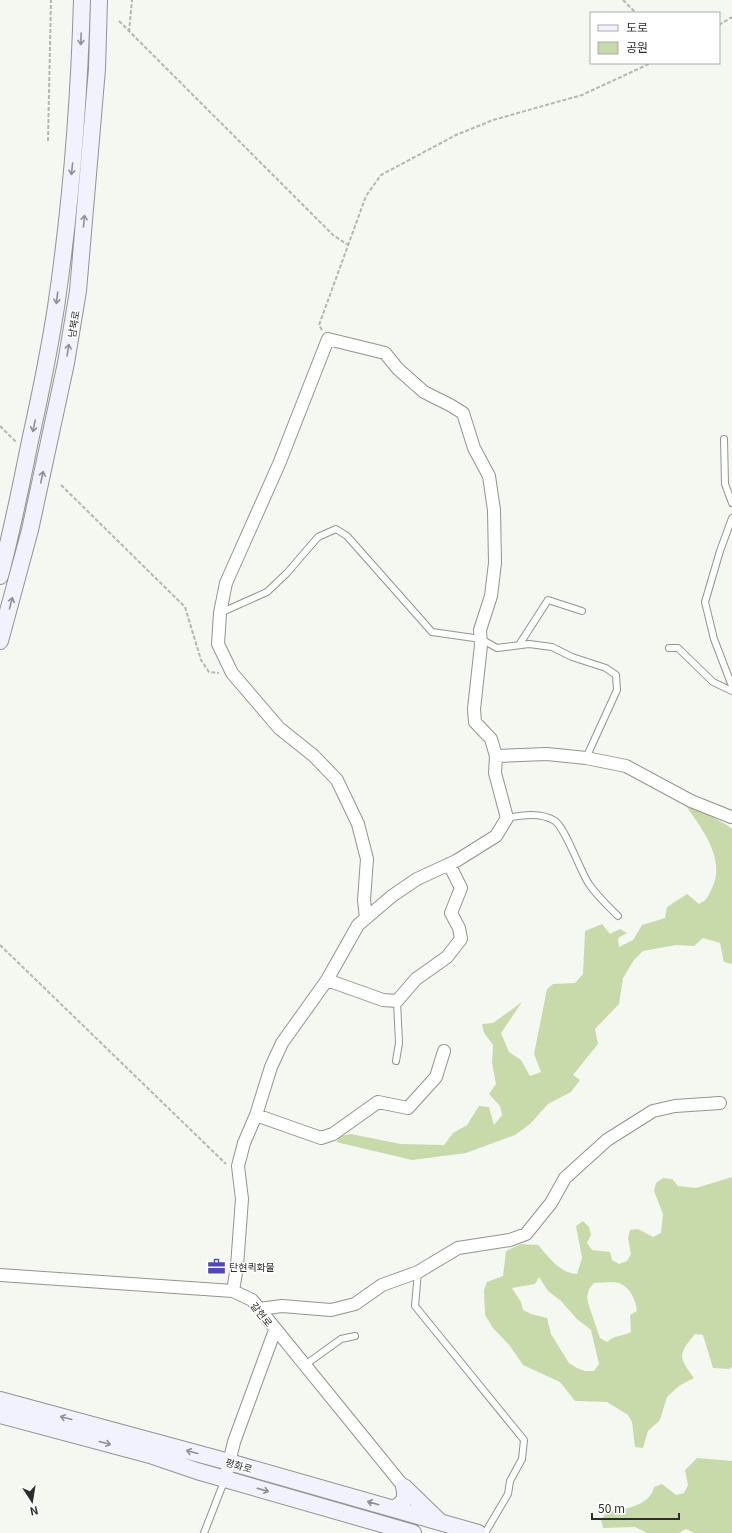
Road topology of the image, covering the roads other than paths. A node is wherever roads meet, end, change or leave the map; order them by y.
1 (82, 0) edge
2 (99, 0) edge
3 (724, 439) dead end
4 (732, 503) edge
5 (732, 518) edge
6 (0, 576) edge
7 (582, 611) dead end
8 (220, 613) junction
9 (481, 639) junction
10 (0, 641) edge
11 (519, 645) junction
12 (669, 648) dead end
13 (732, 686) edge
14 (732, 691) edge
15 (496, 756) junction
16 (586, 758) junction
17 (732, 816) edge
18 (507, 818) junction
19 (449, 864) junction
20 (618, 916) dead end
21 (366, 918) junction
22 (327, 980) junction
23 (397, 1001) junction
24 (444, 1051) dead end
25 (396, 1061) dead end
26 (720, 1103) dead end
27 (256, 1115) junction
28 (418, 1272) junction
29 (0, 1275) edge
30 (233, 1291) junction
31 (259, 1310) junction
32 (275, 1330) junction
33 (355, 1336) dead end
34 (305, 1365) junction
35 (0, 1400) edge
36 (0, 1415) edge
37 (229, 1462) junction
38 (225, 1479) junction
39 (404, 1486) junction
40 (394, 1509) junction
41 (442, 1523) junction
42 (204, 1533) edge
43 (413, 1533) edge
44 (478, 1533) edge
45 (485, 1533) edge

1 -> 6 main road, 남북로
10 -> 2 main road, 남북로
3 - 4 lane
5 - 13 lane
7 - 11 lane
8 - 9 lane
8 - 9 street
8 - 21 street
9 - 11 lane
9 - 15 street
11 - 16 lane
12 - 14 lane
15 - 16 street
15 - 18 street
16 - 17 street
18 - 19 street
18 - 20 lane
19 - 21 street
19 - 23 street
21 - 22 street
22 - 23 street
22 - 27 street
23 - 25 lane
24 - 27 street
26 - 28 street
27 - 30 street
28 - 31 street
28 - 45 lane
29 - 30 street, 갈현로
30 - 31 street, 갈현로
31 - 32 street, 갈현로
32 - 34 street, 갈현로
32 - 37 street
33 - 34 lane
34 - 39 street, 갈현로
37 -> 35 main road, 평화로
36 -> 38 main road, 평화로
37 - 38 street
40 -> 37 main road, 평화로
38 - 42 lane
38 -> 43 main road, 평화로
39 - 40 main road
39 - 41 main road
40 - 41 main road, 평화로
41 - 44 main road, 평화로

